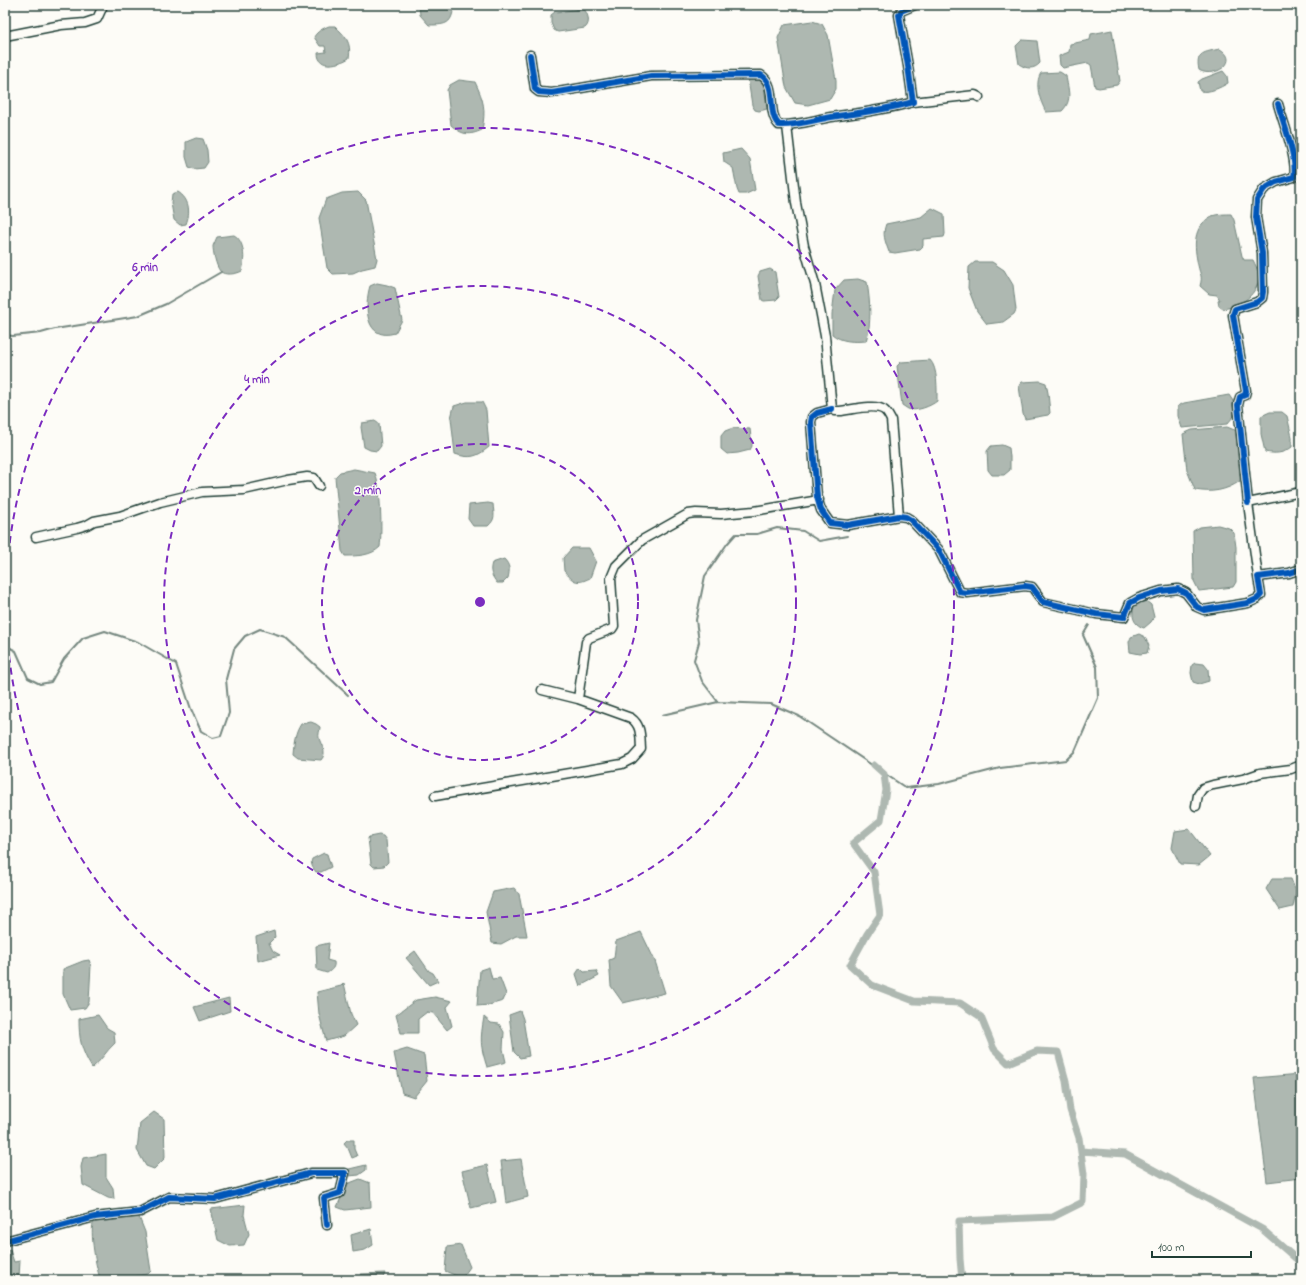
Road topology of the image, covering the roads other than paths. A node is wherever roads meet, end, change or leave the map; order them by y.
1 (102, 5) edge
2 (915, 5) edge
3 (5, 36) edge
4 (530, 55) dead end
5 (979, 97) dead end
6 (913, 102) junction
7 (1278, 104) dead end
8 (787, 126) junction
9 (832, 409) junction
10 (319, 486) dead end
11 (1301, 492) edge
12 (818, 500) junction
13 (1248, 503) junction
14 (899, 516) junction
15 (36, 537) dead end
16 (1301, 569) edge
17 (1258, 577) junction
18 (542, 690) dead end
19 (578, 700) junction
20 (1301, 765) edge
21 (435, 796) dead end
22 (1196, 806) dead end
23 (327, 1225) dead end
24 (5, 1241) edge

1 - 3 street
2 - 6 street
4 - 8 street
5 - 6 street
6 - 8 street
7 - 13 street
8 - 9 street
9 - 12 street
9 - 14 street
10 - 15 street
11 - 13 street
12 - 14 street
12 - 19 street
13 - 17 street
14 - 17 street
16 - 17 street
18 - 19 street
19 - 21 street
20 - 22 street
23 - 24 street

